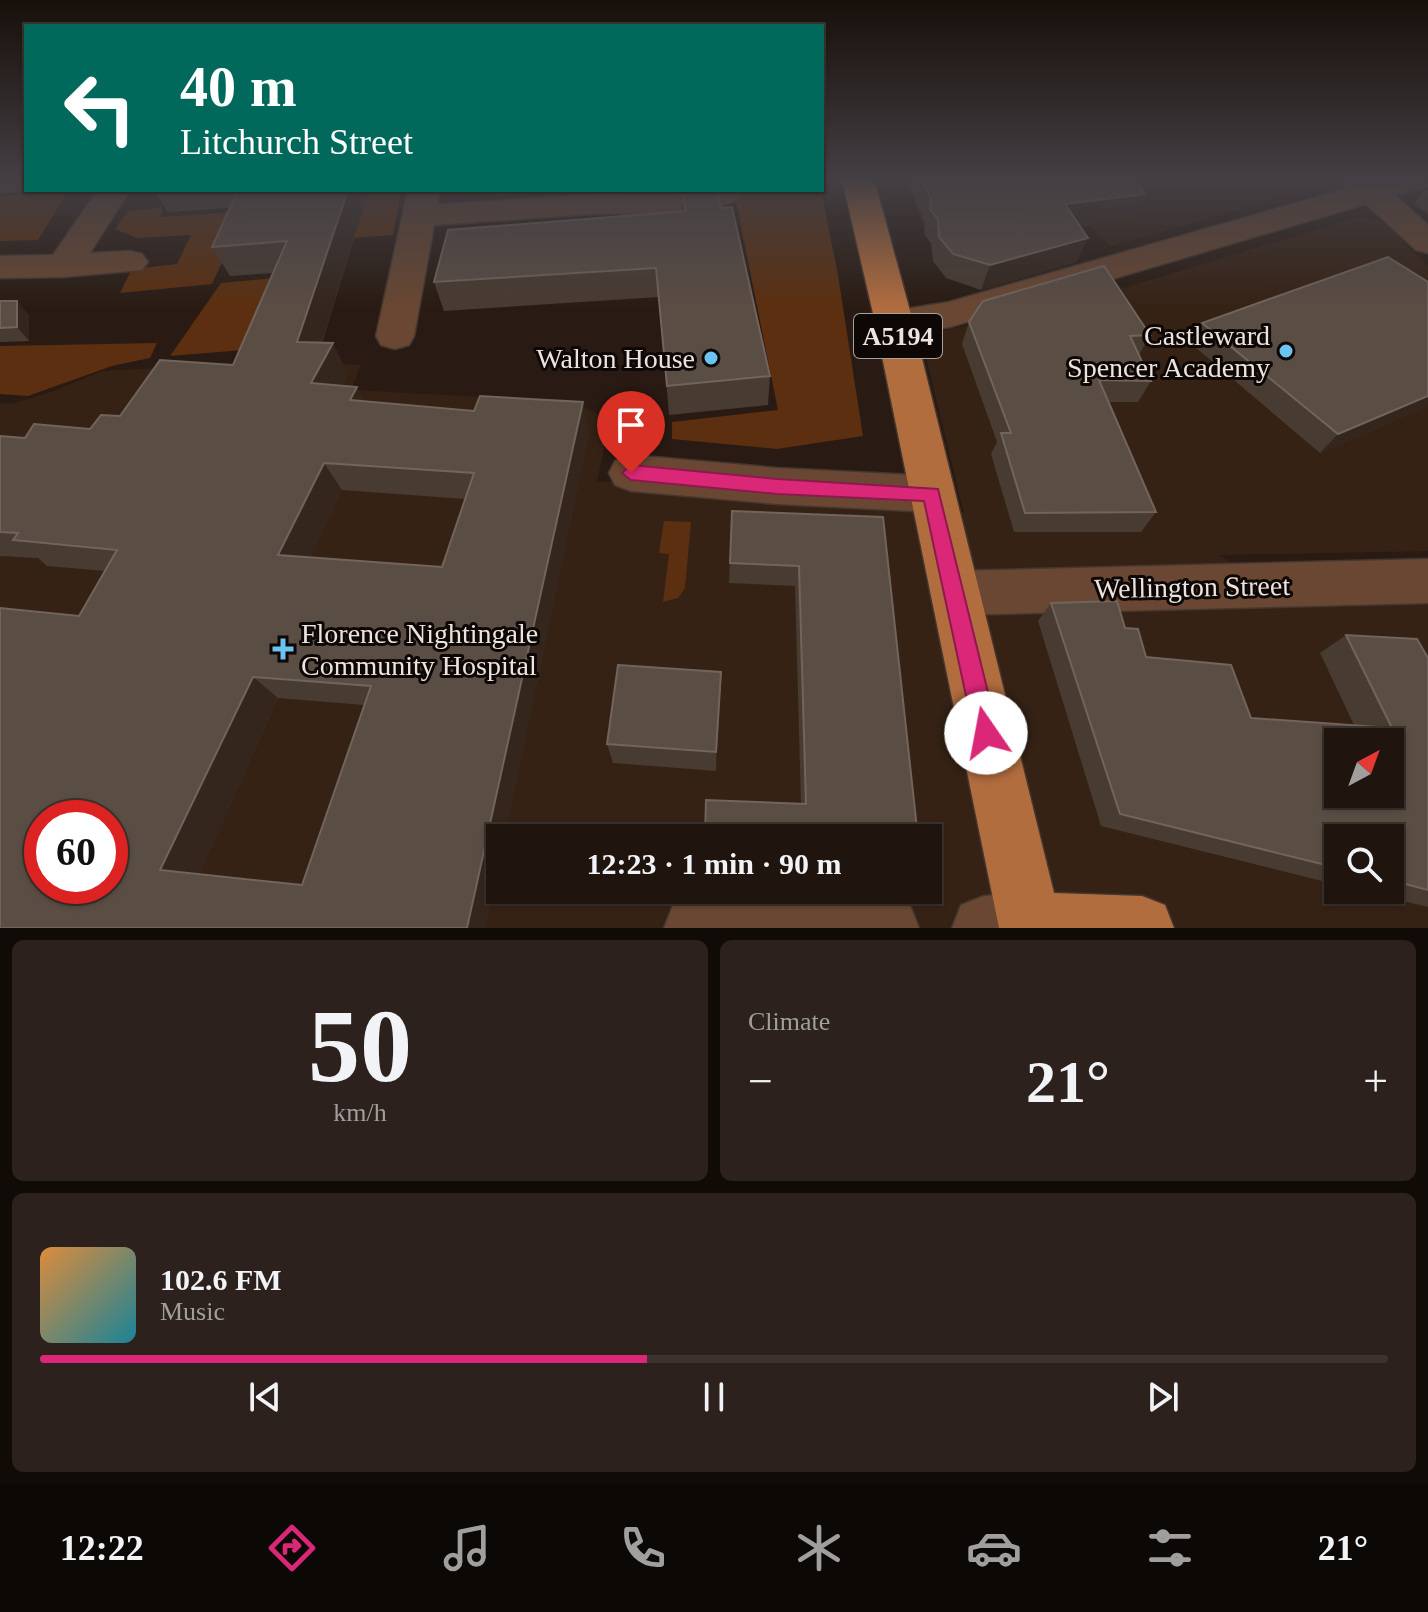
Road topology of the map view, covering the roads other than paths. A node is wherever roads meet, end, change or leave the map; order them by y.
1 (95, 222) edge
2 (418, 222) edge
3 (869, 222) edge
4 (1245, 222) edge
5 (1406, 222) edge
6 (1428, 243) edge
7 (130, 262) dead end
8 (63, 266) junction
9 (0, 267) edge
10 (894, 322) junction
11 (395, 336) dead end
12 (631, 473) dead end
13 (932, 494) junction
14 (1428, 581) edge
15 (955, 593) junction
16 (1015, 927) edge
17 (696, 928) edge
18 (887, 928) edge
19 (1142, 928) edge

1 - 8 street
2 - 11 street
3 - 10 main road, A5194
4 - 10 street
5 - 6 street
7 - 8 street
8 - 9 street
10 - 13 main road, A5194
12 - 13 street
13 - 15 main road, A5194
14 - 15 street, Wellington Street
15 - 16 main road, A5194
16 - 19 main road
17 - 18 street

